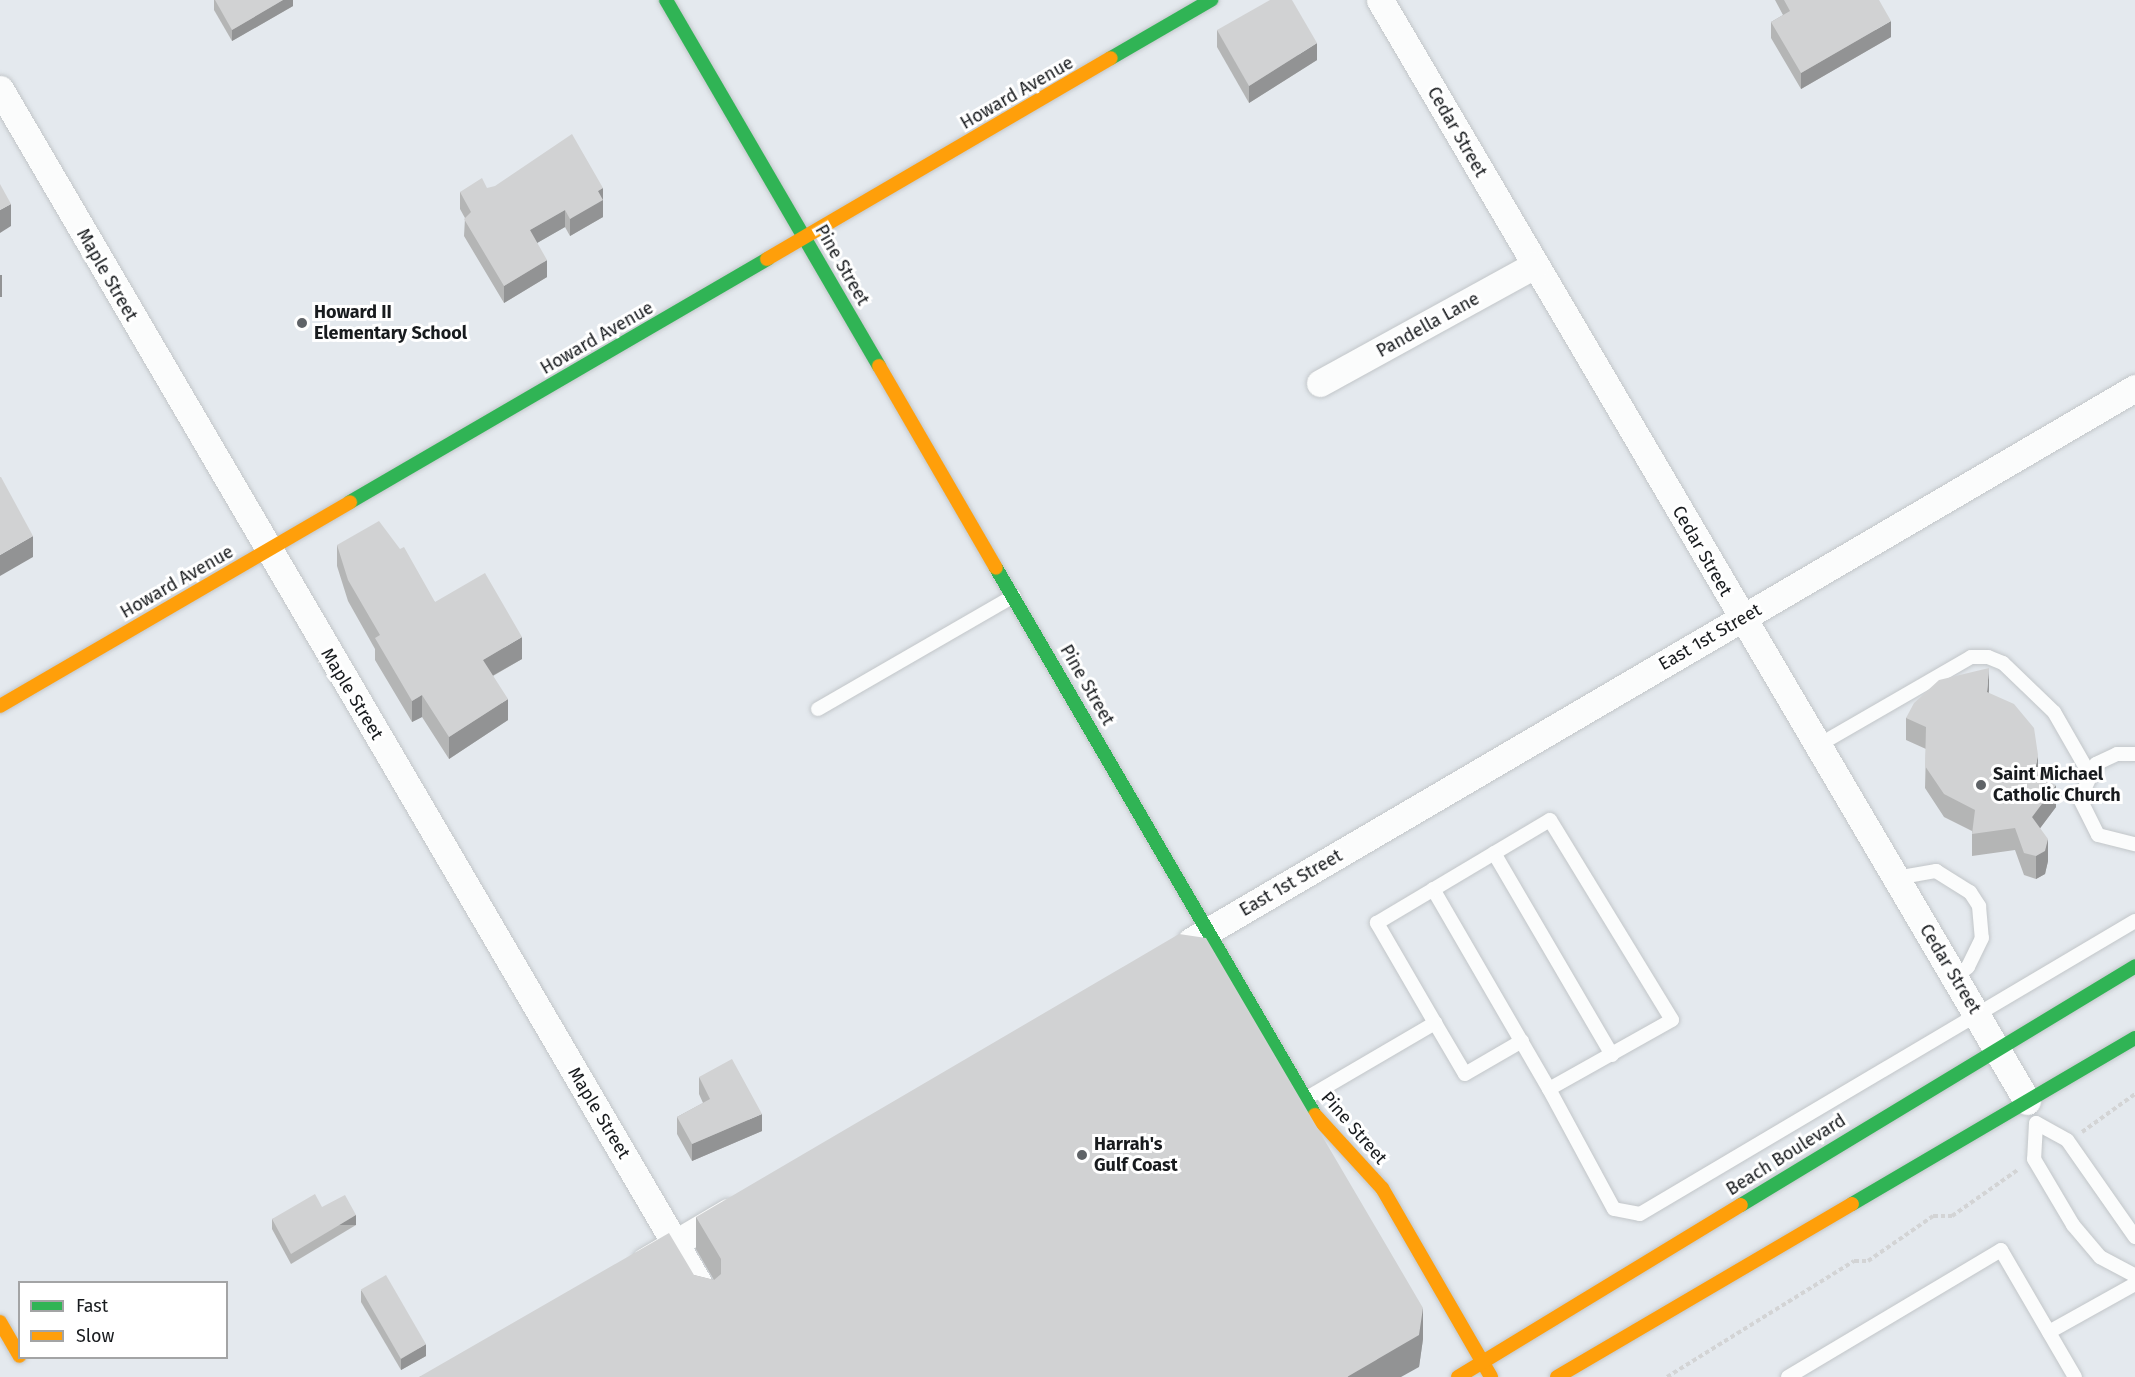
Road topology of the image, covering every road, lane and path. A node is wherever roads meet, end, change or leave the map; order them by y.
1 (666, 0) edge
2 (1211, 0) edge
3 (1380, 0) edge
4 (0, 89) edge
5 (805, 237) junction
6 (1534, 264) junction
7 (1320, 383) dead end
8 (2135, 388) edge
9 (267, 550) junction
10 (1014, 596) junction
11 (1742, 619) junction
12 (0, 706) edge
13 (818, 710) dead end
14 (1817, 746) junction
15 (2135, 754) edge
16 (2089, 773) junction
17 (2135, 844) edge
18 (1494, 853) junction
19 (1896, 878) junction
20 (1433, 889) junction
21 (2135, 921) edge
22 (1209, 931) junction
23 (1168, 955) edge
24 (2135, 966) edge
25 (1955, 977) junction
26 (1977, 1014) junction
27 (1435, 1023) junction
28 (2135, 1038) edge
29 (1522, 1041) junction
30 (1997, 1047) junction
31 (1612, 1055) junction
32 (1550, 1089) junction
33 (2135, 1094) edge
34 (1305, 1100) junction
35 (2031, 1112) junction
36 (2080, 1133) dead end
37 (2014, 1172) dead end
38 (747, 1201) edge
39 (2135, 1237) edge
40 (675, 1243) junction
41 (626, 1272) edge
42 (2135, 1274) edge
43 (707, 1298) edge
44 (0, 1322) edge
45 (2049, 1332) junction
46 (18, 1353) edge
47 (1482, 1362) junction
48 (1458, 1377) edge
49 (1491, 1377) edge
50 (1557, 1377) edge
51 (1667, 1377) edge
52 (1788, 1377) edge
53 (2075, 1377) edge

1 - 5 main road, Pine Street
2 - 5 main road, Howard Avenue
3 - 6 street, Cedar Street
4 - 9 street, Maple Street
5 - 9 main road, Howard Avenue
5 - 10 main road, Pine Street
6 - 7 street, Pandella Lane
6 - 11 street, Cedar Street
8 - 11 street, East 1st Street
9 - 12 main road, Howard Avenue
9 - 40 street, Maple Street
10 - 13 lane
10 - 22 main road, Pine Street
11 - 14 street, Cedar Street
11 - 22 street, East 1st Street
14 - 16 lane
14 - 19 street, Cedar Street
15 - 16 lane
16 - 17 lane
18 - 20 lane
18 - 31 lane
18 - 31 lane
19 - 25 street, Cedar Street
19 - 25 lane
20 - 27 lane
20 - 29 lane
21 - 26 lane
22 - 23 street, East 1st Street
22 - 34 main road, Pine Street
24 - 30 main road, Beach Boulevard
25 - 26 street, Cedar Street
26 - 30 street, Cedar Street
26 - 32 lane
27 - 29 lane
27 - 34 lane
28 - 35 main road
29 - 32 lane
30 - 35 street, Cedar Street
30 - 47 main road, Beach Boulevard
31 - 32 lane
33 - 36 path
34 - 47 main road, Pine Street
35 - 39 lane
35 - 42 lane
35 - 50 main road
37 - 51 path
38 - 40 street
40 - 41 street
40 - 43 street, Maple Street
42 - 45 lane
44 - 46 main road
45 - 52 lane
45 - 53 lane
47 - 48 main road, Beach Boulevard
47 - 49 main road, Pine Street

